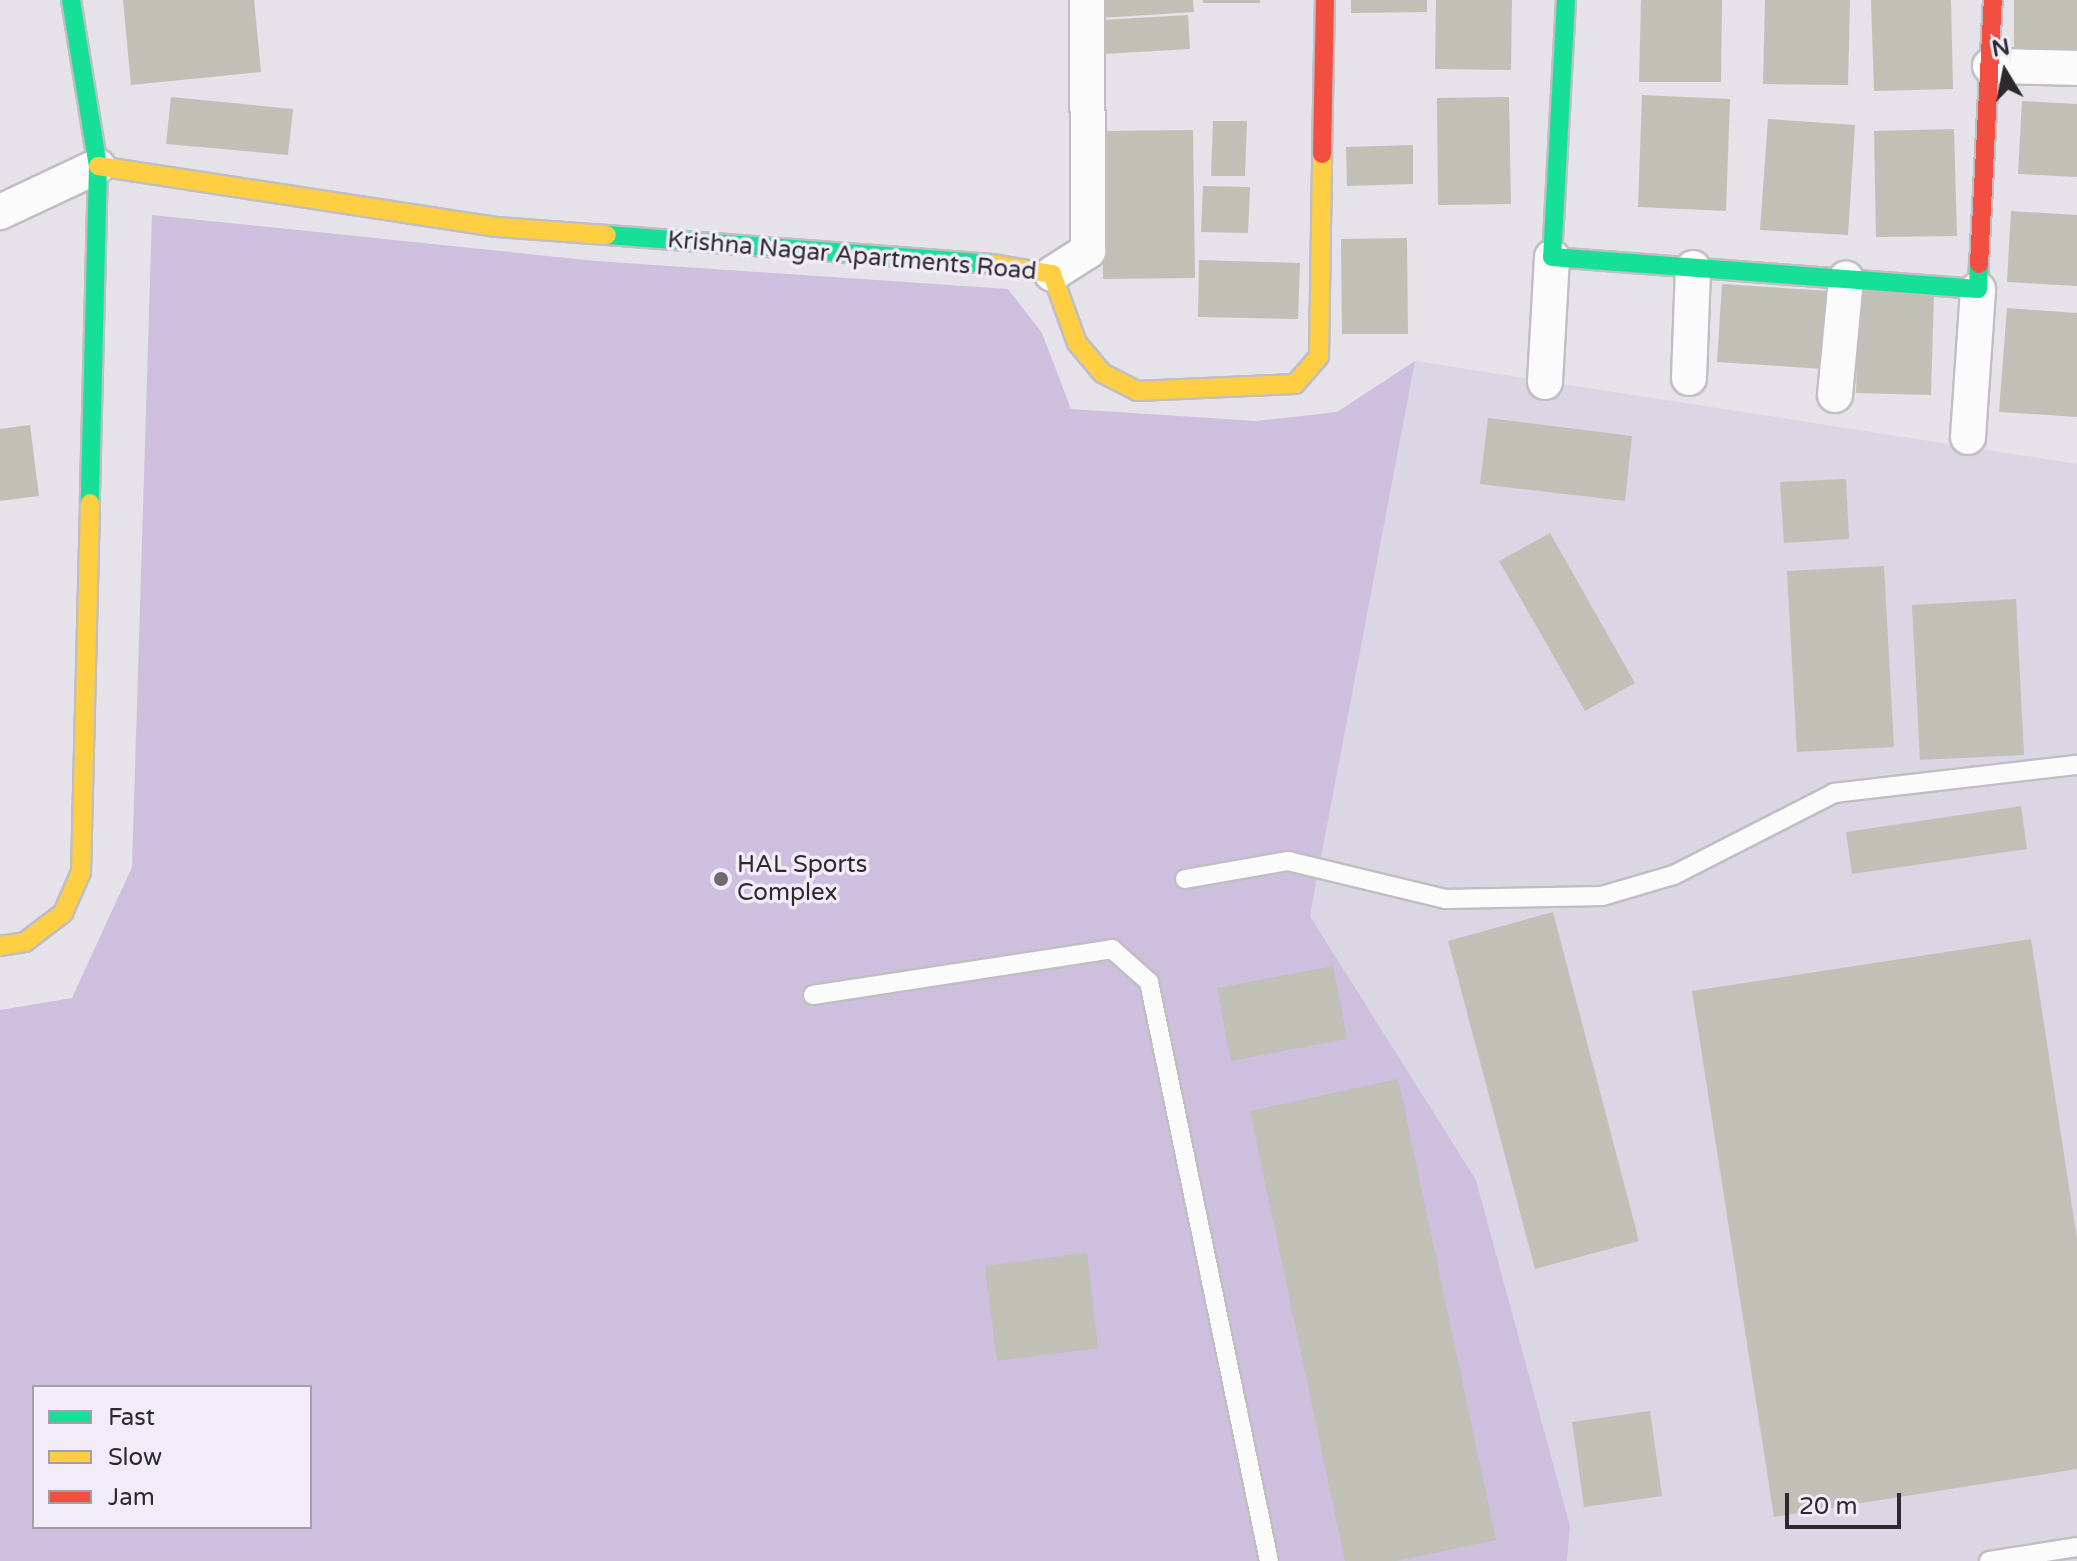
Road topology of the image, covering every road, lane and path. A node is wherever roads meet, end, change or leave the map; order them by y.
1 (71, 0) edge
2 (1087, 0) edge
3 (1325, 0) edge
4 (1566, 0) edge
5 (1993, 0) edge
6 (1990, 66) junction
7 (2077, 68) edge
8 (98, 166) junction
9 (0, 212) edge
10 (1552, 257) junction
11 (1693, 268) junction
12 (1052, 274) junction
13 (1846, 279) junction
14 (1978, 289) junction
15 (1689, 378) dead end
16 (1545, 382) dead end
17 (1835, 395) dead end
18 (1968, 437) dead end
19 (2077, 765) edge
20 (1185, 879) dead end
21 (0, 946) edge
22 (813, 995) dead end
23 (2077, 1547) edge
24 (1269, 1561) edge
25 (1989, 1561) edge

1 - 8 street
2 - 12 street
3 - 12 street, Krishna Nagar Apartments Road
4 - 10 street
5 - 6 street
6 - 7 street
6 - 14 street
8 - 9 street
8 - 12 street, Krishna Nagar Apartments Road
8 - 21 street
10 - 11 street
10 - 16 street
11 - 13 street
11 - 15 street
13 - 14 street
13 - 17 street
14 - 18 street
19 - 20 lane
22 - 24 lane
23 - 25 lane

